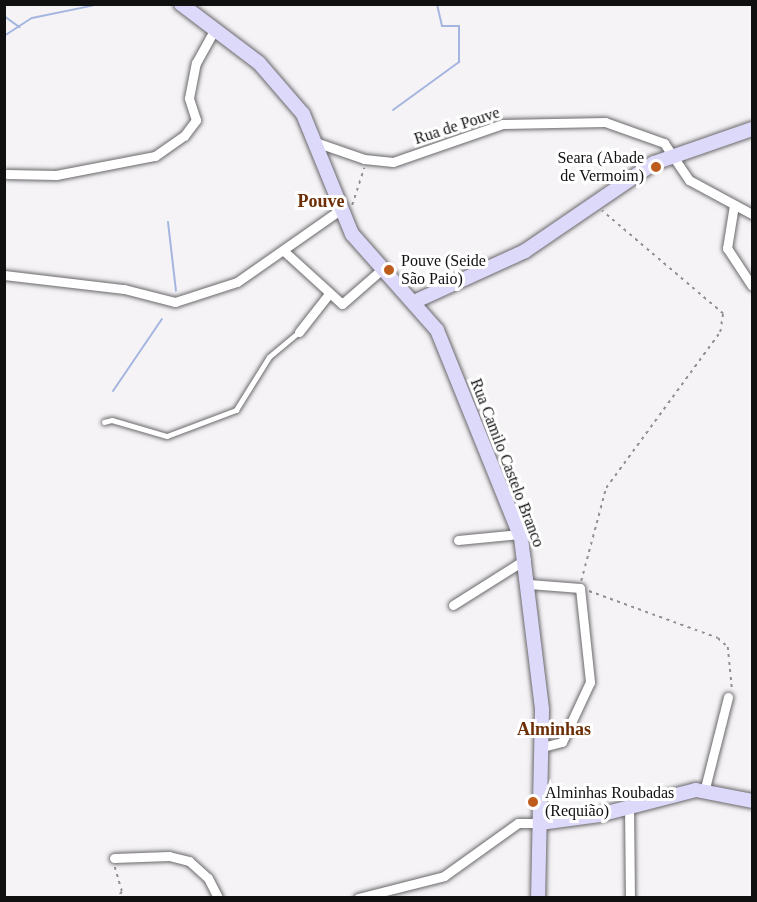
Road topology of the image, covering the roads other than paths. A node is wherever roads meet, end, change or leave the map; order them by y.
1 (181, 4) edge
2 (214, 30) junction
3 (753, 129) edge
4 (318, 142) junction
5 (673, 153) junction
6 (7, 174) dead end
7 (734, 205) junction
8 (340, 210) junction
9 (753, 214) edge
10 (285, 252) junction
11 (381, 270) junction
12 (4, 275) edge
13 (753, 286) edge
14 (328, 295) junction
15 (416, 301) junction
16 (299, 332) joint
17 (104, 422) dead end
18 (520, 534) junction
19 (458, 540) dead end
20 (526, 559) junction
21 (530, 584) junction
22 (453, 605) dead end
23 (728, 697) road end
24 (542, 747) junction
25 (704, 792) junction
26 (753, 801) edge
27 (629, 805) junction
28 (540, 823) junction
29 (114, 858) road end
30 (218, 897) edge
31 (358, 897) edge
32 (538, 897) edge
33 (630, 897) edge

1 - 2 main road, Rua Camilo Castelo Branco
2 - 4 main road, Rua Camilo Castelo Branco
2 - 6 street
3 - 5 main road
4 - 5 street, Rua de Pouve
4 - 8 main road, Rua Camilo Castelo Branco
5 - 7 street
5 - 15 main road
7 - 9 street
7 - 13 street
8 - 10 street
8 - 11 main road, Rua Camilo Castelo Branco
10 - 12 street
10 - 14 street
11 - 14 street
11 - 15 main road, Rua Camilo Castelo Branco
14 - 16 street
15 - 18 main road, Rua Camilo Castelo Branco
16 - 17 lane
18 - 19 street
18 - 20 main road, Rua Camilo Castelo Branco
20 - 21 main road, Rua Camilo Castelo Branco
20 - 22 street
21 - 24 main road, Rua Camilo Castelo Branco
21 - 24 street
23 - 25 street
24 - 28 main road, Rua Camilo Castelo Branco
25 - 26 main road
25 - 27 main road
27 - 28 main road
27 - 33 street
28 - 31 street
28 - 32 main road, Rua Camilo Castelo Branco
29 - 30 street

